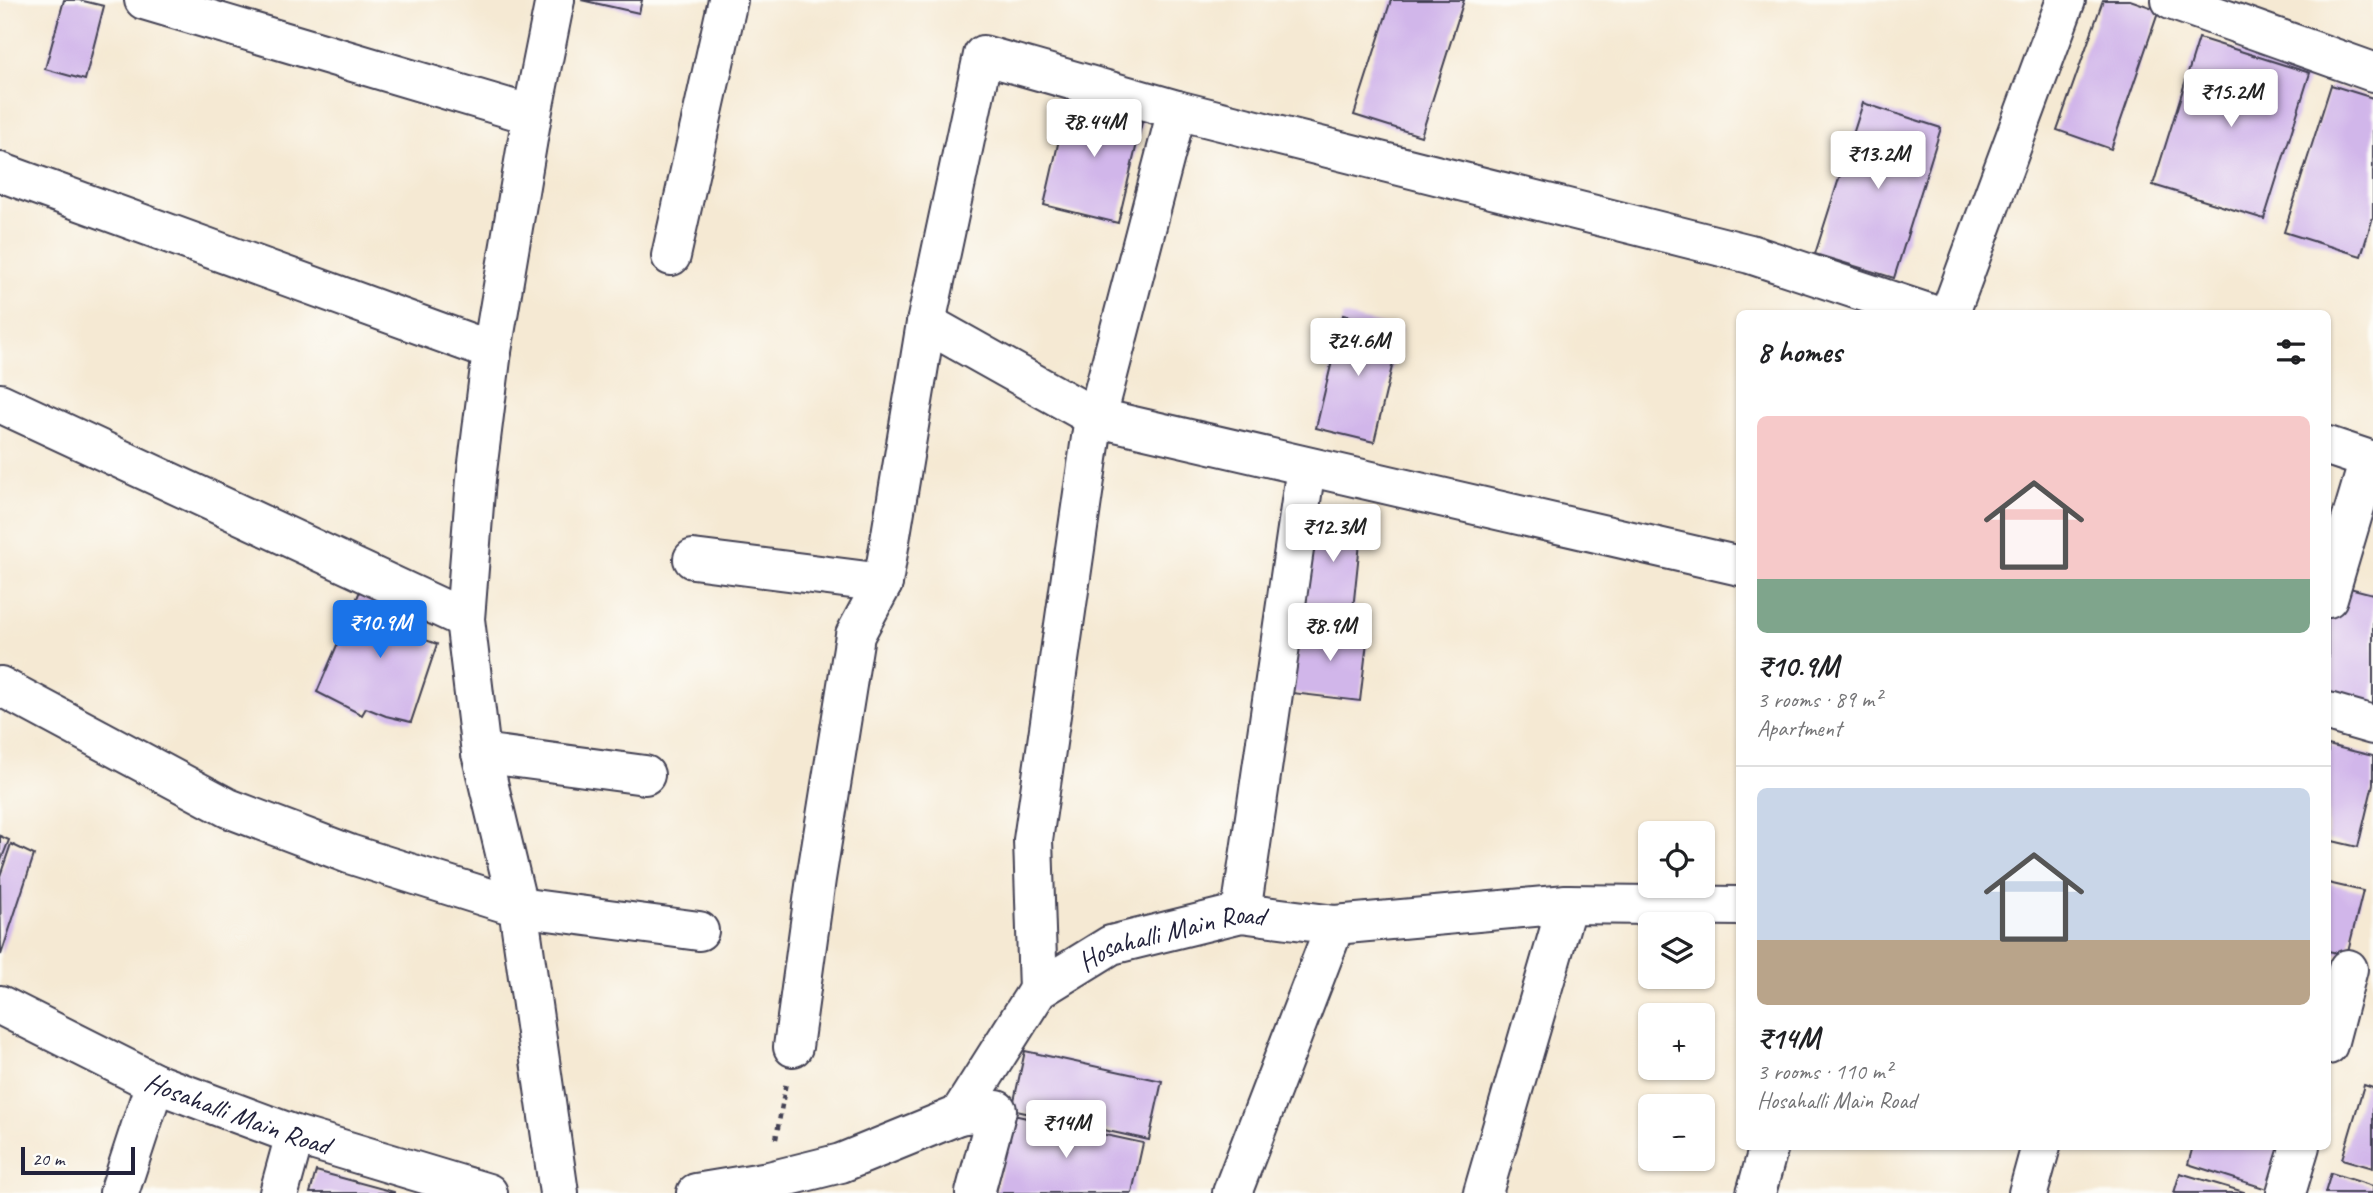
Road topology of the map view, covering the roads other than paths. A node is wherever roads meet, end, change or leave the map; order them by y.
1 (144, 0) edge
2 (555, 0) edge
3 (728, 0) edge
4 (2066, 0) edge
5 (2171, 0) edge
6 (2373, 72) edge
7 (1177, 110) junction
8 (532, 115) junction
9 (0, 172) edge
10 (671, 256) dead end
11 (1919, 310) edge
12 (1951, 310) edge
13 (926, 323) junction
14 (492, 351) junction
15 (0, 403) edge
16 (1094, 417) junction
17 (2331, 447) edge
18 (2371, 460) edge
19 (1306, 467) junction
20 (693, 559) dead end
21 (1736, 565) edge
22 (883, 583) junction
23 (2331, 588) edge
24 (465, 619) junction
25 (0, 686) edge
26 (2331, 713) edge
27 (2373, 725) edge
28 (481, 752) junction
29 (645, 775) dead end
30 (1567, 904) junction
31 (1736, 906) edge
32 (518, 907) junction
33 (1241, 913) junction
34 (1335, 925) junction
35 (699, 931) dead end
36 (2350, 969) edge
37 (1038, 990) junction
38 (0, 1005) edge
39 (2331, 1035) edge
40 (793, 1047) road end
41 (155, 1083) junction
42 (959, 1115) junction
43 (295, 1135) junction
44 (1768, 1150) edge
45 (2040, 1150) edge
46 (2299, 1150) edge
47 (837, 1178) edge
48 (119, 1193) edge
49 (279, 1193) edge
50 (488, 1193) edge
51 (559, 1193) edge
52 (696, 1193) edge
53 (975, 1193) edge
54 (1232, 1193) edge
55 (1483, 1193) edge
56 (1756, 1193) edge
57 (2028, 1193) edge
58 (2286, 1193) edge

1 - 8 street
2 - 8 street
3 - 10 street
4 - 12 street
5 - 6 street
7 - 11 street
7 - 13 street
7 - 16 street
8 - 14 street
9 - 14 street
13 - 16 street
13 - 22 street
14 - 24 street
15 - 24 street
16 - 19 street
16 - 37 street
17 - 18 street
18 - 23 street
19 - 21 street
19 - 33 street
20 - 22 street
22 - 40 street
24 - 28 street
25 - 32 street
26 - 27 street
28 - 29 street
28 - 32 street
30 - 31 street, Hosahalli Main Road
30 - 34 street, Hosahalli Main Road
30 - 55 street
32 - 35 street
32 - 51 street
33 - 34 street, Hosahalli Main Road
33 - 37 street, Hosahalli Main Road
34 - 54 street
36 - 39 street
37 - 42 street, Hosahalli Main Road
38 - 41 street, Hosahalli Main Road
41 - 43 street, Hosahalli Main Road
41 - 48 street
42 - 47 street
42 - 53 street
43 - 49 street
43 - 50 street, Hosahalli Main Road
44 - 56 street
45 - 57 street
46 - 58 street
47 - 52 street

